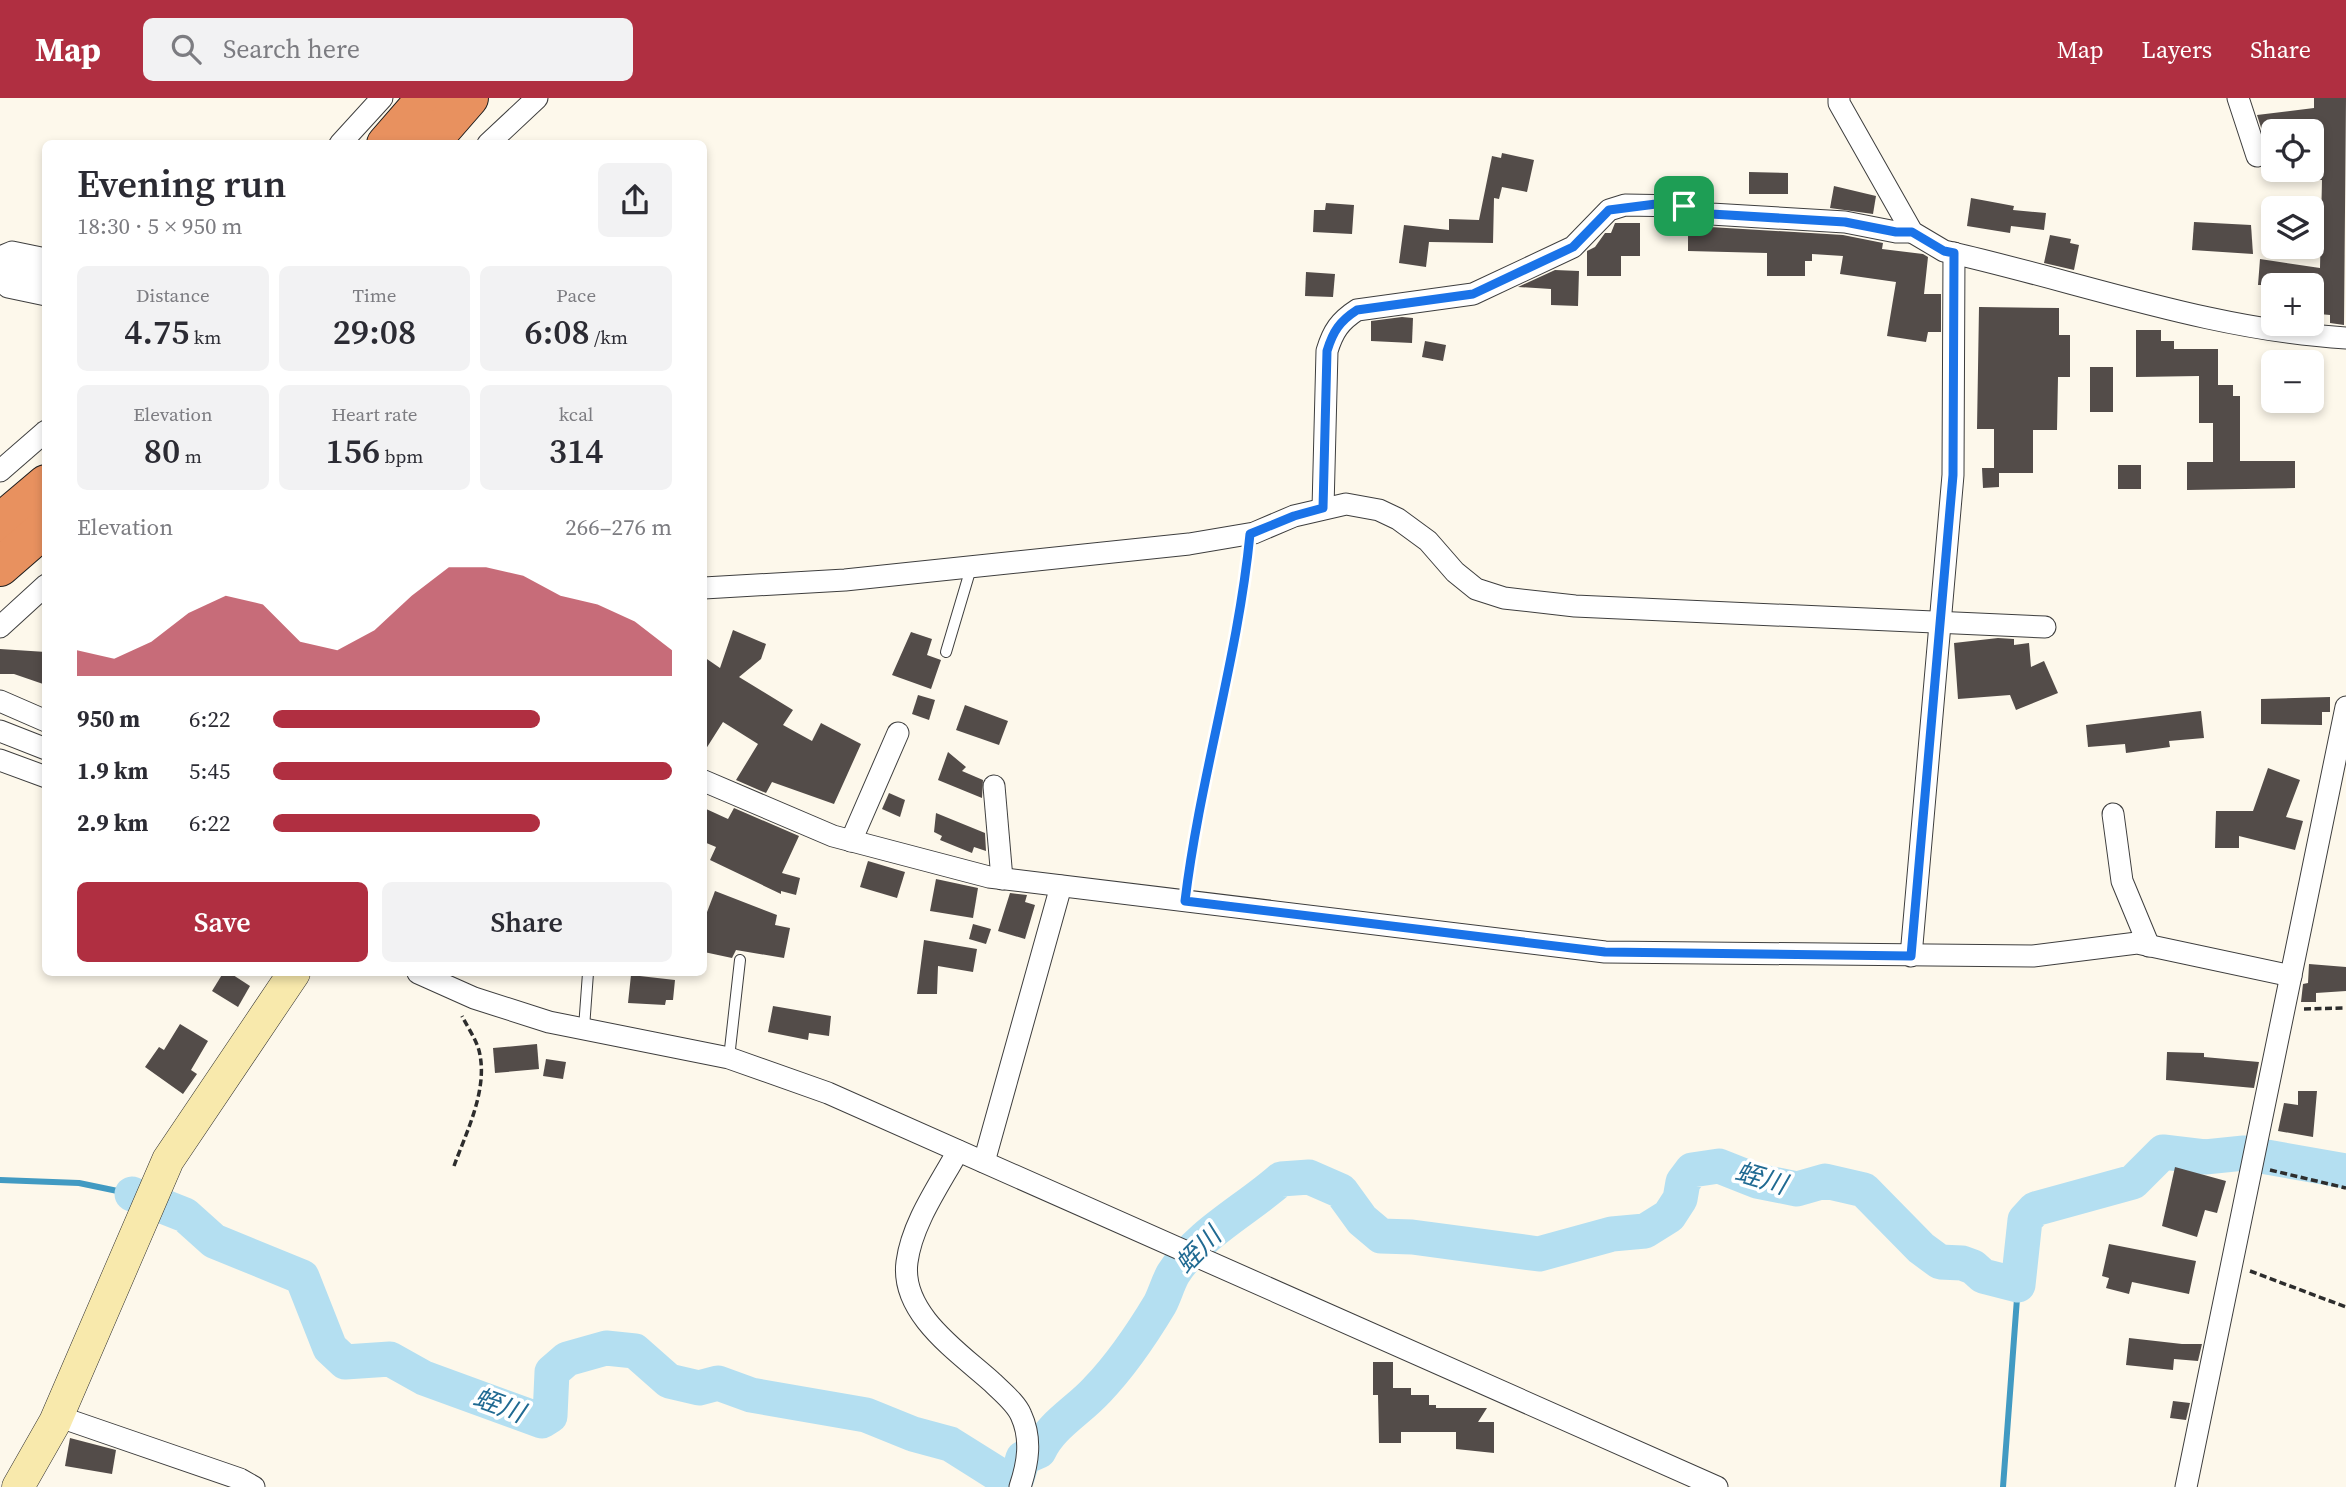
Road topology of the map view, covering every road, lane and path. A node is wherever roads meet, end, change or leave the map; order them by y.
1 (382, 98) edge
2 (426, 98) edge
3 (469, 98) edge
4 (537, 98) edge
5 (1839, 98) edge
6 (2238, 98) edge
7 (344, 140) edge
8 (389, 140) edge
9 (432, 140) edge
10 (494, 140) edge
11 (2257, 156) dead end
12 (1912, 232) junction
13 (1954, 253) junction
14 (0, 257) edge
15 (42, 258) edge
16 (0, 267) edge
17 (42, 277) edge
18 (0, 279) edge
19 (42, 294) edge
20 (2346, 338) edge
21 (42, 434) edge
22 (0, 471) edge
23 (42, 487) edge
24 (1323, 508) junction
25 (0, 523) edge
26 (42, 530) edge
27 (1250, 534) junction
28 (0, 566) edge
29 (971, 568) junction
30 (707, 588) edge
31 (42, 589) edge
32 (1941, 622) junction
33 (0, 627) edge
34 (2045, 627) dead end
35 (946, 652) dead end
36 (0, 701) edge
37 (2346, 707) edge
38 (42, 719) edge
39 (0, 732) edge
40 (898, 733) dead end
41 (42, 748) edge
42 (0, 760) edge
43 (42, 776) edge
44 (707, 782) edge
45 (994, 786) dead end
46 (2113, 814) dead end
47 (851, 841) junction
48 (1003, 879) junction
49 (1061, 886) junction
50 (1185, 901) junction
51 (2149, 946) junction
52 (1911, 956) junction
53 (740, 960) dead end
54 (292, 976) edge
55 (425, 976) edge
56 (588, 976) edge
57 (2291, 976) junction
58 (458, 991) junction
59 (2346, 1008) edge
60 (2284, 1009) junction
61 (584, 1028) junction
62 (729, 1058) junction
63 (958, 1151) junction
64 (2254, 1158) junction
65 (984, 1162) junction
66 (454, 1166) dead end
67 (2346, 1188) edge
68 (2232, 1265) junction
69 (2346, 1307) edge
70 (57, 1416) junction
71 (18, 1487) edge
72 (254, 1487) edge
73 (1020, 1487) edge
74 (1717, 1487) edge
75 (2186, 1487) edge

1 - 7 street
2 - 8 highway
3 - 9 highway
4 - 10 street
5 - 12 street
6 - 11 street
12 - 13 street
12 - 24 street
13 - 20 street
13 - 32 street
14 - 15 street
16 - 17 street
18 - 19 street
21 - 22 street
23 - 25 highway
24 - 27 street
24 - 32 street
26 - 28 highway
27 - 29 street
27 - 50 path
29 - 30 street
29 - 35 lane
31 - 33 street
32 - 34 street
32 - 52 street
36 - 38 street
37 - 57 street
39 - 41 street
40 - 47 street
42 - 43 street
44 - 47 street
45 - 48 street
46 - 51 street
47 - 48 street
48 - 49 street
49 - 50 street
49 - 65 street
50 - 52 street
51 - 52 street
51 - 57 street
53 - 62 lane
54 - 70 street
55 - 58 street
56 - 61 lane
57 - 60 street
58 - 61 street
58 - 66 path
59 - 60 path
60 - 64 street
61 - 62 street
62 - 63 street
63 - 65 street
63 - 73 street
64 - 67 path
64 - 68 street
65 - 74 street
68 - 69 path
68 - 75 street
70 - 71 street
70 - 72 street

